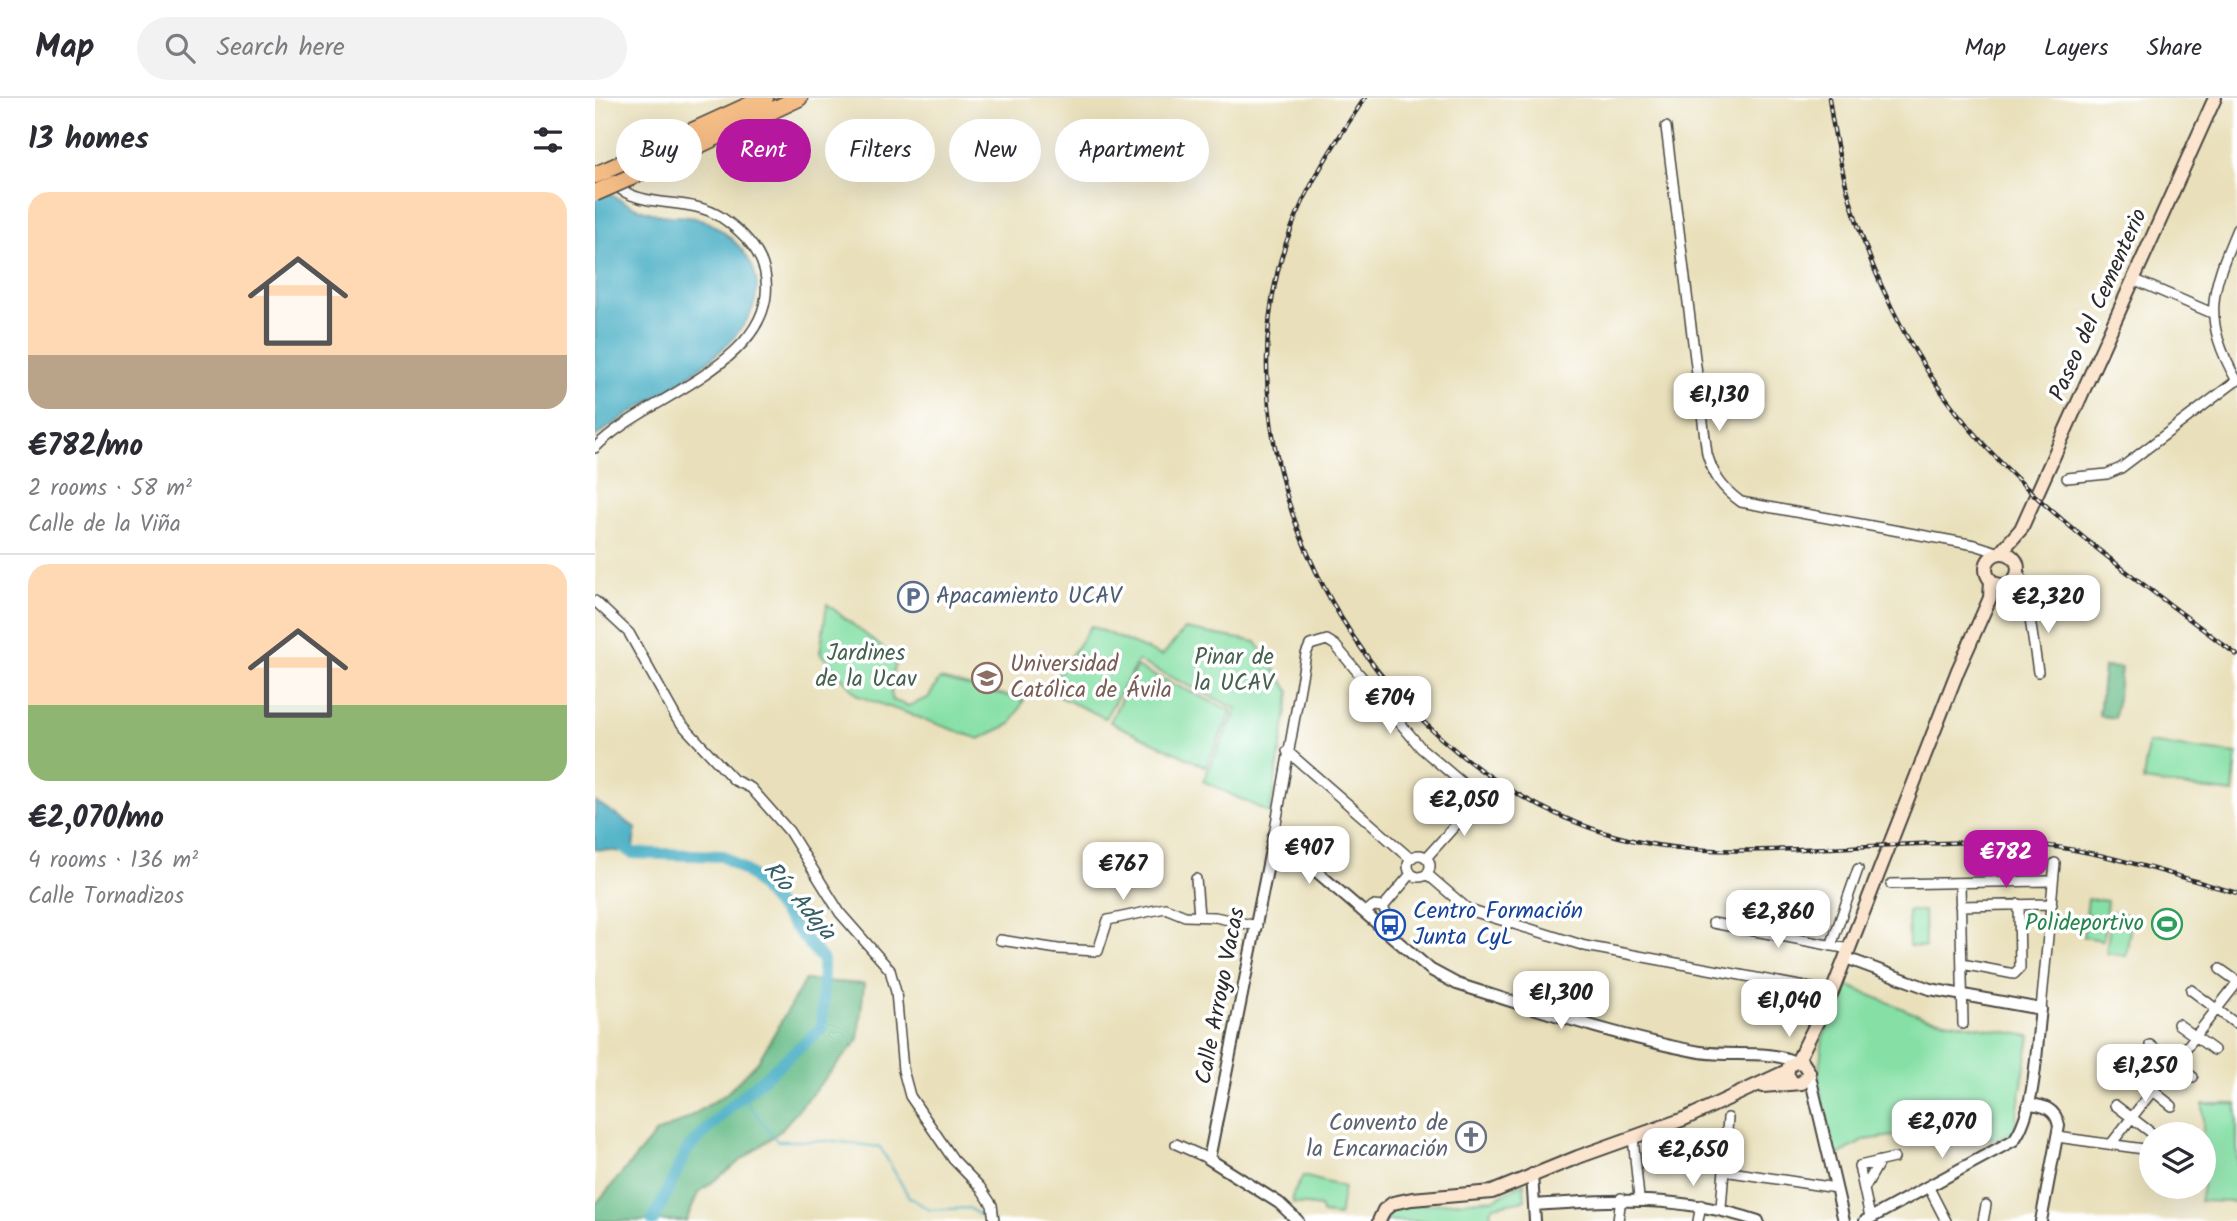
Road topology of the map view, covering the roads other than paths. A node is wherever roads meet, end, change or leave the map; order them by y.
1 (765, 98) edge
2 (799, 98) edge
3 (2215, 98) edge
4 (1666, 127) dead end
5 (599, 171) edge
6 (595, 193) edge
7 (2237, 229) edge
8 (2133, 279) junction
9 (2213, 313) junction
10 (2237, 381) edge
11 (595, 449) edge
12 (2067, 478) dead end
13 (2021, 529) junction
14 (1993, 553) junction
15 (2017, 566) junction
16 (2001, 583) junction
17 (595, 601) edge
18 (2028, 603) junction
19 (2038, 672) dead end
20 (1287, 751) junction
21 (1275, 835) junction
22 (1411, 859) junction
23 (1426, 859) junction
24 (2055, 863) dead end
25 (1858, 869) dead end
26 (1411, 874) junction
27 (1427, 874) junction
28 (1196, 879) dead end
29 (2047, 881) dead end
30 (1960, 883) junction
31 (1891, 884) dead end
32 (2019, 904) junction
33 (2052, 904) junction
34 (1961, 906) junction
35 (1383, 907) junction
36 (1365, 913) junction
37 (1199, 916) junction
38 (1713, 923) dead end
39 (1257, 926) junction
40 (1381, 927) junction
41 (1000, 940) dead end
42 (1831, 946) junction
43 (1847, 954) junction
44 (1962, 964) junction
45 (2220, 969) dead end
46 (2237, 982) edge
47 (2191, 990) dead end
48 (1832, 992) junction
49 (1962, 996) junction
50 (2041, 1009) junction
51 (2217, 1009) junction
52 (2235, 1023) edge
53 (1963, 1024) dead end
54 (2178, 1024) dead end
55 (2195, 1036) junction
56 (2150, 1045) dead end
57 (2214, 1050) dead end
58 (2174, 1063) junction
59 (1797, 1071) junction
60 (2193, 1077) dead end
61 (2137, 1078) dead end
62 (2153, 1091) junction
63 (2028, 1104) junction
64 (2115, 1105) dead end
65 (2172, 1106) dead end
66 (1728, 1118) dead end
67 (2132, 1118) junction
68 (2139, 1123) edge
69 (1633, 1137) junction
70 (2057, 1138) junction
71 (1177, 1144) dead end
72 (2111, 1144) junction
73 (2139, 1148) edge
74 (1894, 1158) dead end
75 (1209, 1159) junction
76 (1880, 1161) junction
77 (1724, 1171) junction
78 (1532, 1174) junction
79 (1928, 1186) junction
80 (1836, 1188) junction
81 (1864, 1189) junction
82 (1639, 1198) junction
83 (1621, 1199) junction
84 (1534, 1205) junction
85 (1701, 1205) junction
86 (1986, 1205) dead end
87 (1721, 1208) junction
88 (1867, 1219) edge
89 (994, 1221) edge
90 (1298, 1221) edge
91 (1379, 1221) edge
92 (1535, 1221) edge
93 (1618, 1221) edge
94 (1698, 1221) edge
95 (1758, 1221) edge
96 (1844, 1221) edge
97 (1946, 1221) edge
98 (1983, 1221) edge
99 (2041, 1221) edge

1 - 5 highway
2 - 6 highway, bridge
3 - 8 main road, Paseo del Cementerio
4 - 14 street
5 - 11 street
7 - 9 street
8 - 9 street
8 - 13 main road, Paseo del Cementerio
9 - 10 street
10 - 12 street
13 - 14 main road, Paseo del Cementerio
13 - 15 main road, Paseo del Cementerio
14 - 15 main road
14 - 16 main road
15 - 16 main road
15 - 18 street
16 - 18 street
16 - 43 main road
17 - 89 street
18 - 19 street
20 - 21 street, Calle Arroyo Vacas
20 - 22 street
20 - 23 street, Calle Arroyo Vacas
21 - 36 street
21 - 39 street, Calle Arroyo Vacas
22 - 23 street
22 - 26 street
23 - 27 street
24 - 33 street
25 - 42 street
26 - 27 street
26 - 35 street
27 - 48 street
28 - 37 street
29 - 30 street
30 - 31 street
30 - 34 street
32 - 33 street
32 - 34 street
32 - 44 street
33 - 50 street
34 - 44 street
35 - 36 street
35 - 40 street
36 - 40 street
37 - 39 street
37 - 41 street
38 - 42 street
39 - 75 street, Calle Arroyo Vacas
40 - 59 street
42 - 43 street
43 - 48 main road
43 - 49 street
44 - 49 street
45 - 46 street
46 - 51 street
47 - 51 street
48 - 59 main road
49 - 50 street
49 - 53 street
50 - 63 street
51 - 52 street
51 - 55 street
54 - 55 street
55 - 57 street
55 - 58 street
56 - 58 street
58 - 60 street
58 - 62 street
59 - 69 main road
59 - 80 street
61 - 62 street
62 - 65 street
62 - 67 street
63 - 70 street
63 - 79 street
64 - 67 street
66 - 77 street
67 - 68 street
67 - 72 street
69 - 78 main road
69 - 82 street
70 - 72 street
70 - 99 street
71 - 75 street
72 - 73 street
74 - 76 street
75 - 90 street
76 - 81 street
76 - 81 street
77 - 80 street
77 - 87 street
78 - 84 street
78 - 91 main road
79 - 88 street
79 - 97 street
80 - 96 street
81 - 88 street
82 - 83 street
82 - 85 street
83 - 84 street
83 - 93 street
84 - 92 street
85 - 87 street
85 - 94 street
86 - 98 street
87 - 95 street

